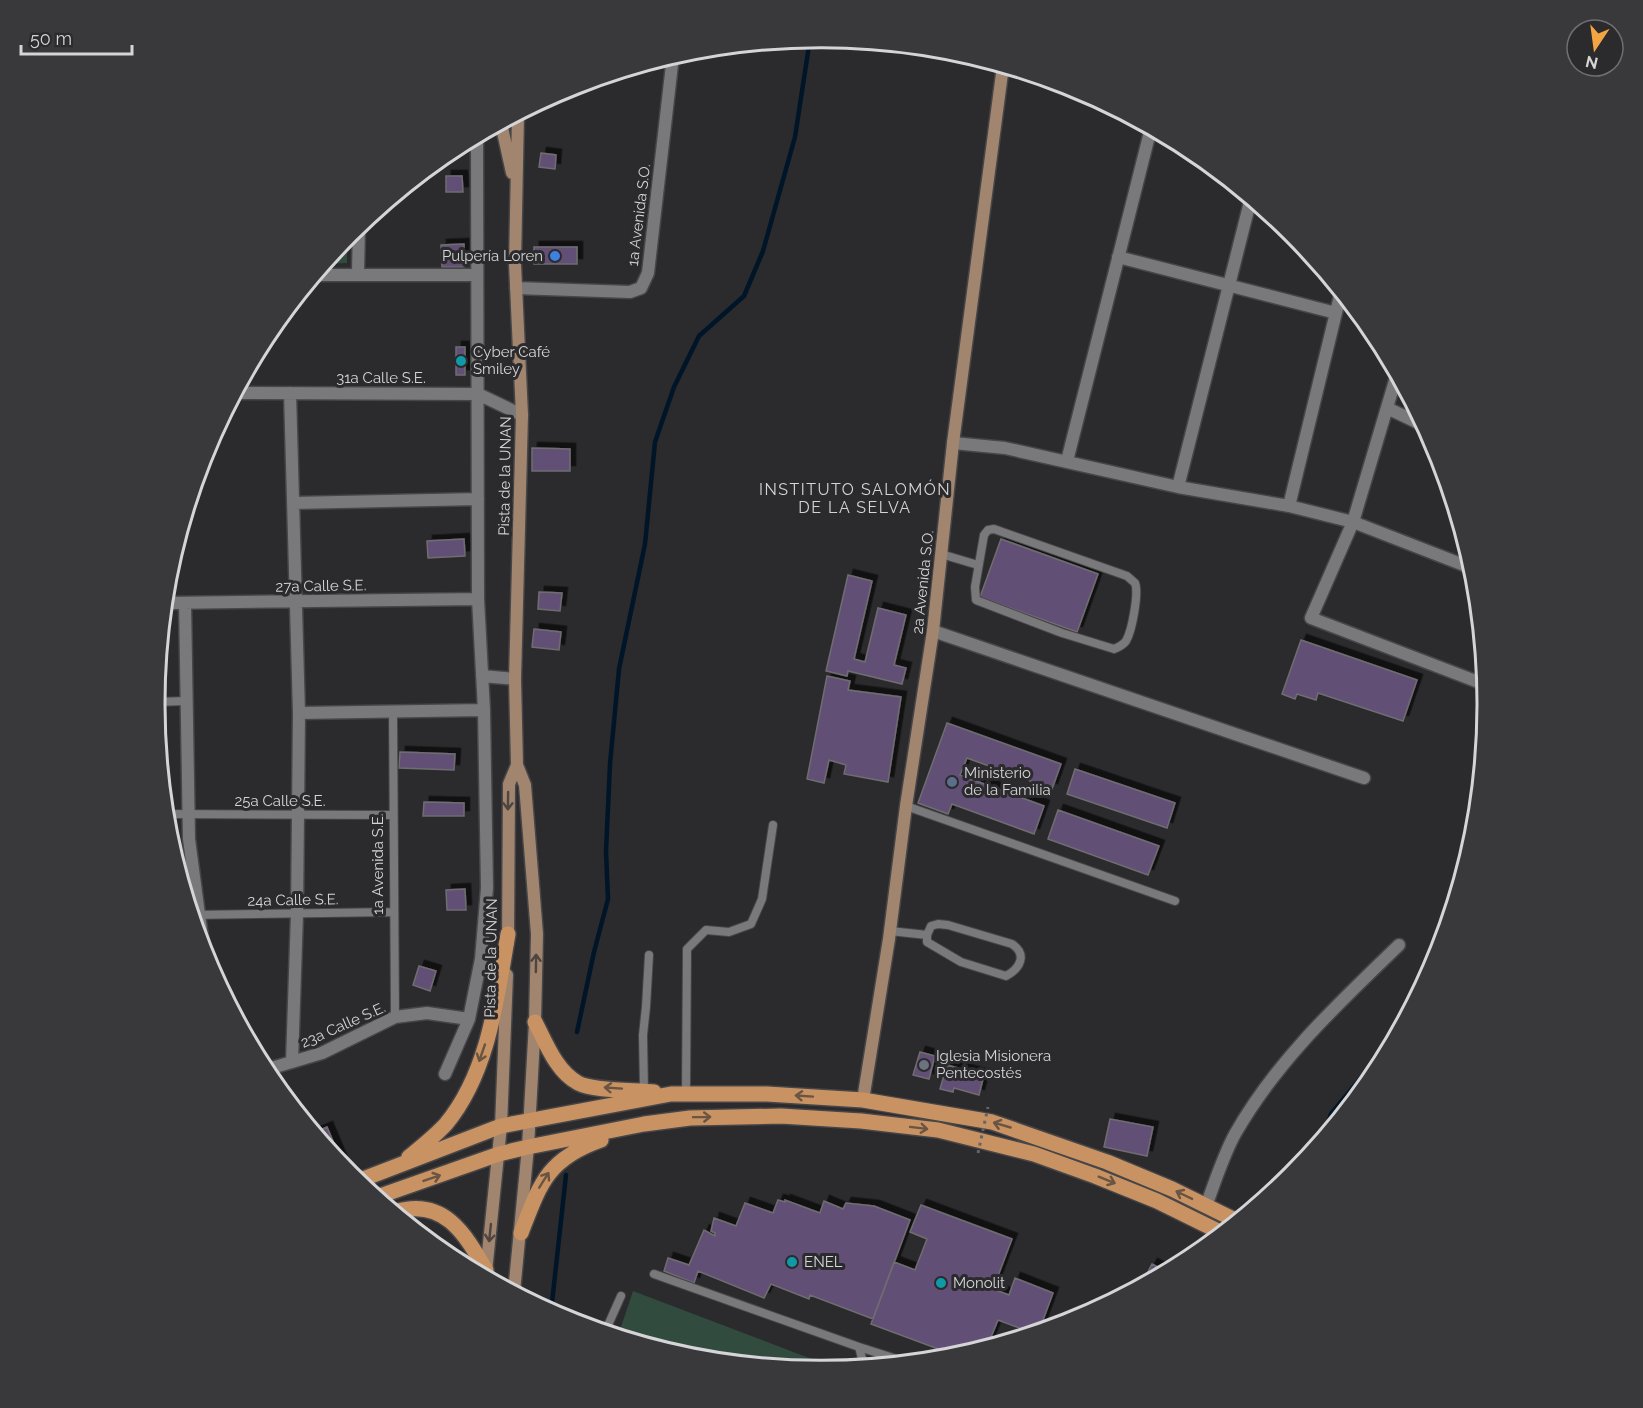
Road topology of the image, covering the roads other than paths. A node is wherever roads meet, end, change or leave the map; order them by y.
1 (672, 66) edge
2 (1002, 73) edge
3 (518, 123) edge
4 (503, 131) edge
5 (1149, 136) edge
6 (477, 146) edge
7 (516, 188) junction
8 (1249, 207) edge
9 (358, 240) edge
10 (1118, 257) junction
11 (358, 273) junction
12 (326, 274) edge
13 (477, 275) junction
14 (1229, 286) junction
15 (516, 288) junction
16 (1339, 301) edge
17 (1336, 313) junction
18 (1394, 384) edge
19 (244, 393) edge
20 (290, 393) junction
21 (478, 394) junction
22 (1387, 408) junction
23 (522, 415) junction
24 (1413, 420) edge
25 (953, 443) junction
26 (1067, 461) junction
27 (1178, 487) junction
28 (478, 499) junction
29 (293, 503) junction
30 (1289, 506) junction
31 (1353, 522) junction
32 (941, 554) junction
33 (1462, 564) edge
34 (978, 565) junction
35 (478, 599) junction
36 (296, 602) junction
37 (174, 603) edge
38 (185, 603) junction
39 (933, 631) junction
40 (482, 676) junction
41 (515, 679) junction
42 (1477, 682) edge
43 (186, 701) junction
44 (165, 702) edge
45 (483, 710) junction
46 (393, 711) junction
47 (299, 713) junction
48 (517, 765) junction
49 (1365, 778) dead end
50 (906, 806) junction
51 (175, 814) edge
52 (188, 814) junction
53 (299, 814) junction
54 (393, 815) junction
55 (773, 825) dead end
56 (193, 893) edge
57 (1175, 901) dead end
58 (393, 912) junction
59 (297, 914) junction
60 (200, 915) edge
61 (890, 931) junction
62 (508, 934) junction
63 (927, 935) junction
64 (1399, 945) dead end
65 (648, 955) dead end
66 (395, 1017) junction
67 (469, 1019) junction
68 (536, 1022) junction
69 (292, 1062) junction
70 (275, 1067) edge
71 (445, 1074) dead end
72 (644, 1091) junction
73 (679, 1094) junction
74 (862, 1100) junction
75 (530, 1120) junction
76 (644, 1124) junction
77 (501, 1126) junction
78 (528, 1147) junction
79 (499, 1154) junction
80 (398, 1166) junction
81 (368, 1177) edge
82 (386, 1194) edge
83 (1206, 1206) junction
84 (404, 1209) edge
85 (1229, 1217) edge
86 (1214, 1229) edge
87 (521, 1233) junction
88 (480, 1264) edge
89 (486, 1267) edge
90 (654, 1274) dead end
91 (515, 1284) edge
92 (621, 1296) dead end
93 (609, 1324) edge
94 (859, 1347) junction
95 (888, 1356) edge
96 (863, 1359) edge

1 - 15 street, 1a Avenida S.O.
2 - 25 main road, 2a Avenida S.O.
3 - 7 main road, Pista de la UNAN
4 - 7 main road, Pista de la UNAN
5 - 10 street
6 - 13 street
7 - 15 main road, Pista de la UNAN
8 - 14 street
9 - 11 street
10 - 14 street
10 - 26 street
11 - 12 street
11 - 13 street
13 - 21 street
14 - 17 street
14 - 27 street
15 - 23 main road, Pista de la UNAN
16 - 17 street
17 - 30 street
18 - 22 street
19 - 20 street, 31a Calle S.E.
20 - 21 street, 31a Calle S.E.
20 - 29 street
21 - 23 street, 31a Calle S.E.
21 - 28 street
22 - 24 street
22 - 31 street
23 - 41 main road, Pista de la UNAN
25 - 26 street
25 - 32 main road, 2a Avenida S.O.
26 - 27 street
27 - 30 street
28 - 29 street
28 - 35 street
29 - 36 street
30 - 31 street
31 - 33 street
31 - 42 street
32 - 34 lane
32 - 39 main road, 2a Avenida S.O.
34 - 34 lane
35 - 36 street, 27a Calle S.E.
35 - 40 street
36 - 38 street, 27a Calle S.E.
36 - 47 street
37 - 38 street, 27a Calle S.E.
38 - 43 street
39 - 49 street
39 - 50 main road, 2a Avenida S.O.
40 - 41 street
40 - 45 street
41 - 48 main road, Pista de la UNAN
43 - 44 lane
43 - 52 street
45 - 46 street
45 - 67 street
46 - 47 street
46 - 54 lane, 1a Avenida S.E.
47 - 53 street
48 -> 62 main road, Pista de la UNAN
68 -> 48 main road, Pista de la UNAN
50 - 57 lane
50 - 61 main road, 2a Avenida S.O.
51 - 52 lane, 25a Calle S.E.
52 - 53 lane, 25a Calle S.E.
52 - 56 street
53 - 54 lane, 25a Calle S.E.
53 - 59 street
54 - 58 lane, 1a Avenida S.E.
55 - 73 lane
58 - 59 lane, 24a Calle S.E.
58 - 66 lane, 1a Avenida S.E.
59 - 60 lane, 24a Calle S.E.
59 - 69 street
61 - 63 lane
61 - 74 main road, 2a Avenida S.O.
62 - 77 main road, Pista de la UNAN
62 -> 80 main road
63 - 63 lane
64 - 83 street
65 - 72 lane
66 - 67 street, 23a Calle S.E.
66 - 69 street, 23a Calle S.E.
67 - 71 street
72 -> 68 main road
68 - 75 main road, Pista de la UNAN
69 - 70 street, 23a Calle S.E.
72 - 73 main road
74 -> 73 main road
73 - 75 main road
83 -> 74 main road
75 - 77 main road
75 - 78 main road, Pista de la UNAN
76 - 78 main road
76 -> 86 main road
87 -> 76 main road
77 - 79 main road, Pista de la UNAN
77 - 80 main road
78 - 79 main road
78 - 87 main road, Pista de la UNAN
82 -> 79 main road
79 -> 89 main road, Pista de la UNAN
80 - 81 main road
83 - 85 main road
84 - 88 main road
87 - 91 main road, Pista de la UNAN
90 - 94 lane
92 - 93 lane
94 - 95 lane
94 - 96 lane

